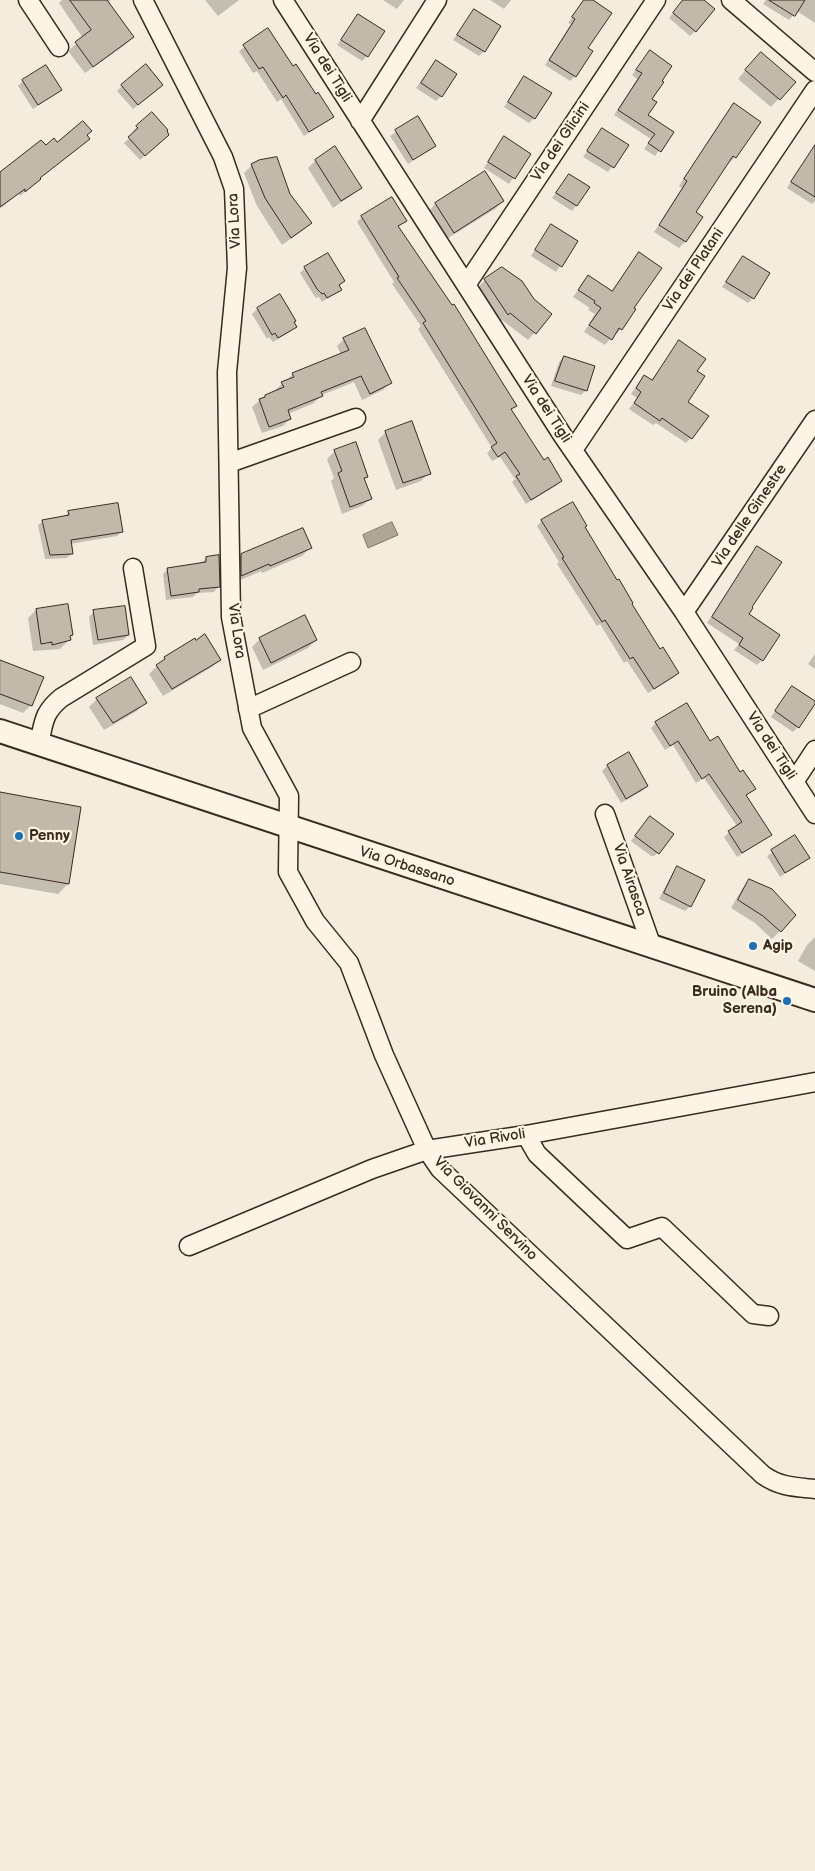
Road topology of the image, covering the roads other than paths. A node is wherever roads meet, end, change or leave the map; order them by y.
1 (28, 0) edge
2 (143, 0) edge
3 (283, 0) edge
4 (437, 0) edge
5 (656, 0) edge
6 (731, 0) edge
7 (59, 47) dead end
8 (815, 72) edge
9 (815, 90) edge
10 (360, 121) junction
11 (466, 285) junction
12 (356, 418) dead end
13 (815, 420) edge
14 (573, 450) junction
15 (229, 463) junction
16 (133, 568) dead end
17 (684, 612) junction
18 (351, 662) dead end
19 (248, 709) junction
20 (0, 731) edge
21 (39, 744) junction
22 (815, 750) edge
23 (794, 782) junction
24 (605, 814) dead end
25 (815, 814) edge
26 (287, 827) junction
27 (652, 947) junction
28 (815, 1000) edge
29 (815, 1082) edge
30 (526, 1134) junction
31 (427, 1150) junction
32 (189, 1246) dead end
33 (769, 1316) dead end
34 (815, 1489) edge

1 - 7 street
2 - 15 street, Via Lora
3 - 10 street, Via dei Tigli
4 - 10 street
5 - 11 street, Via dei Glicini
6 - 8 street
9 - 14 street, Via dei Platani
10 - 11 street, Via dei Tigli
11 - 14 street, Via dei Tigli
12 - 15 street
13 - 17 street, Via delle Ginestre
14 - 17 street, Via dei Tigli
15 - 19 street, Via Lora
16 - 21 street
17 - 23 street, Via dei Tigli
18 - 19 street
19 - 26 street, Via Lora
20 - 21 main road, Via Orbassano
21 - 26 main road, Via Orbassano
22 - 23 street
23 - 25 street, Via dei Tigli
24 - 27 street, Via Airasca
26 - 27 main road, Via Orbassano
26 - 31 street, Via Giovanni Servino
27 - 28 main road, Via Orbassano
29 - 30 street, Via Rivoli
30 - 31 street, Via Rivoli
30 - 33 street
31 - 32 street, Via Rivoli
31 - 34 street, Via Giovanni Servino

